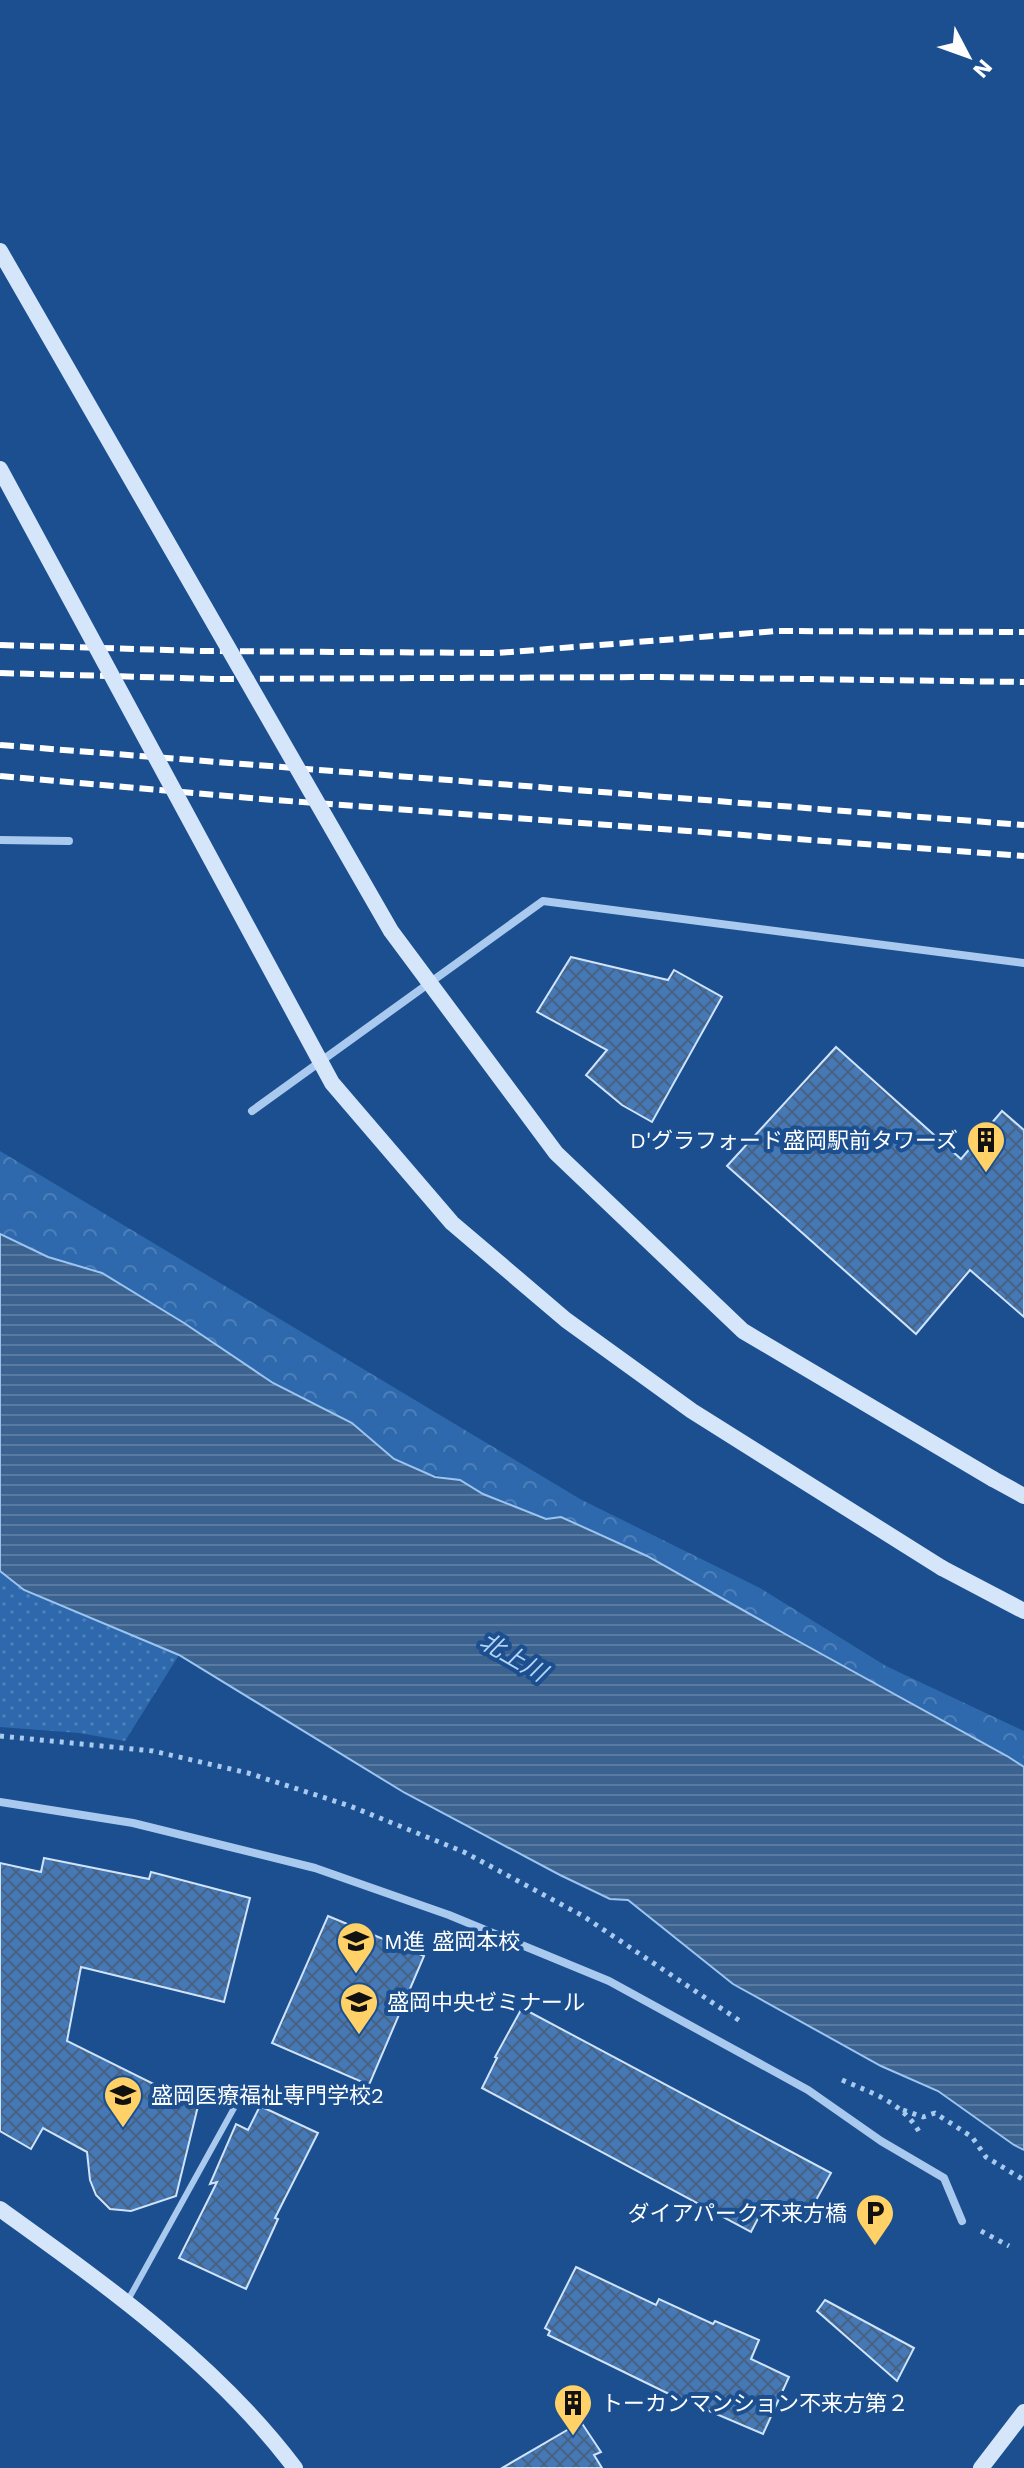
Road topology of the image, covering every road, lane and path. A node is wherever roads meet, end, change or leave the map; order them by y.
1 (0, 251) edge
2 (0, 469) edge
3 (0, 840) edge
4 (69, 841) dead end
5 (1024, 963) edge
6 (252, 1111) dead end
7 (1024, 1496) edge
8 (1024, 1611) edge
9 (0, 1736) edge
10 (0, 1802) edge
11 (741, 2021) dead end
12 (841, 2080) dead end
13 (244, 2090) dead end
14 (898, 2108) junction
15 (914, 2122) dead end
16 (1024, 2180) edge
17 (0, 2209) edge
18 (962, 2221) dead end
19 (126, 2303) junction
20 (1024, 2412) edge
21 (295, 2468) edge
22 (981, 2468) edge

1 - 7 street, bridge
2 - 8 street, bridge
3 - 4 street
5 - 6 street
9 - 11 path
10 - 18 street
12 - 14 path
13 - 19 lane
14 - 15 path
14 - 16 path
17 - 19 street
19 - 21 street
20 - 22 street

